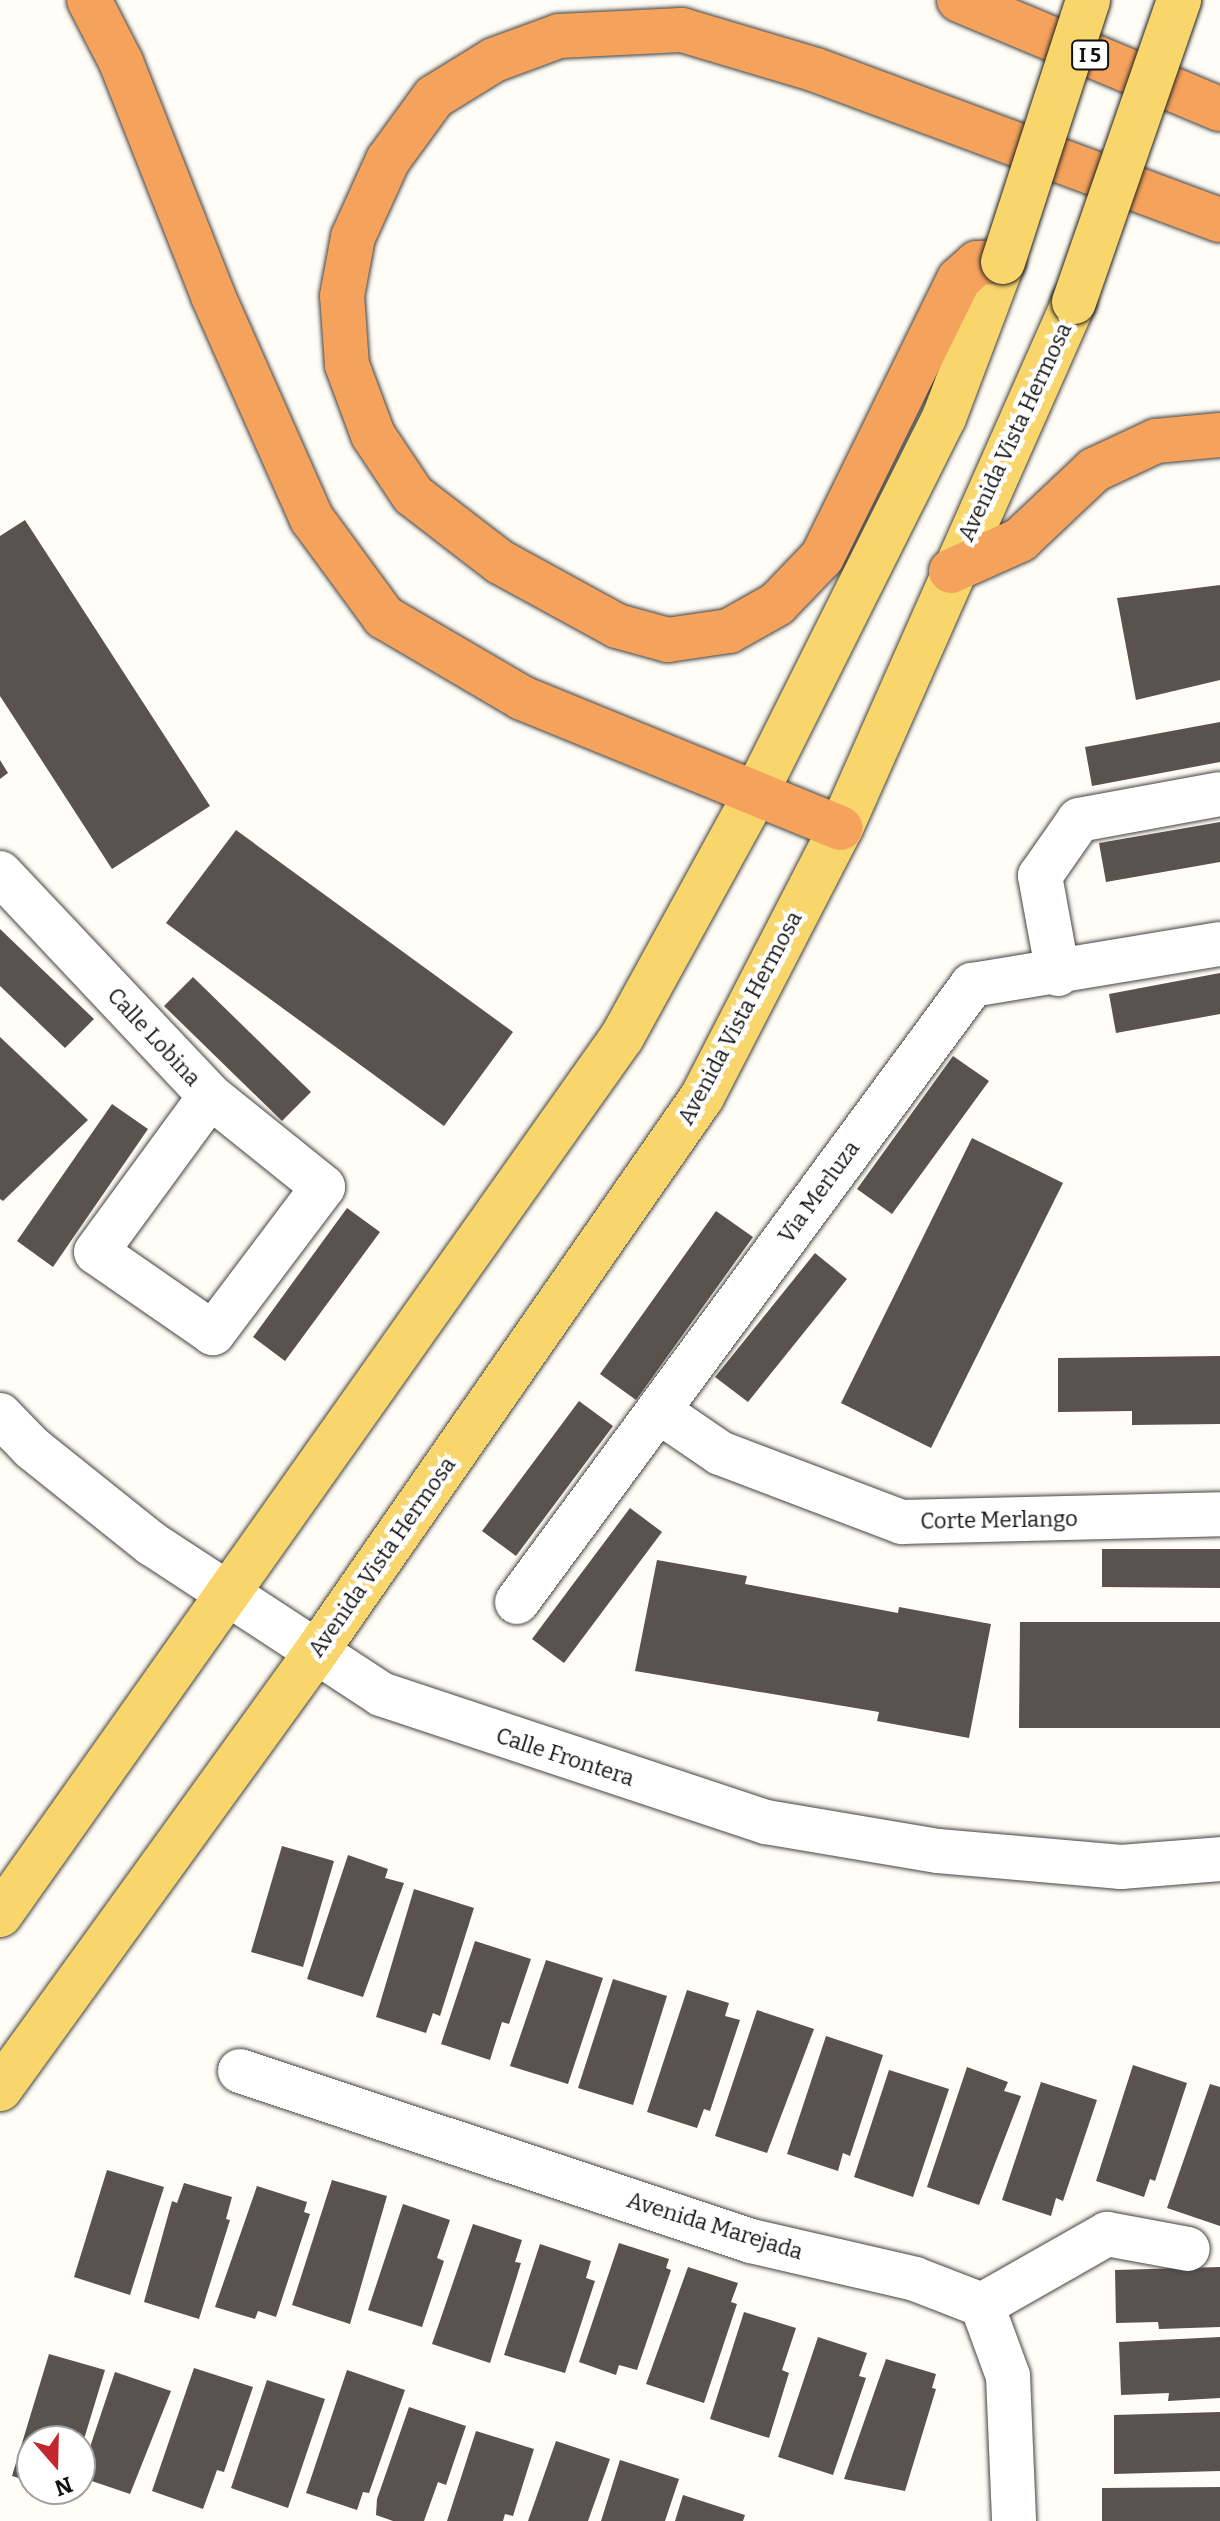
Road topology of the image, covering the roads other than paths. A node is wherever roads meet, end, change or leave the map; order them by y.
1 (89, 0) edge
2 (959, 0) edge
3 (1088, 0) edge
4 (1179, 0) edge
5 (1220, 109) edge
6 (1220, 220) edge
7 (1003, 262) junction
8 (1220, 435) edge
9 (951, 571) junction
10 (1220, 794) edge
11 (755, 795) junction
12 (841, 828) junction
13 (0, 873) edge
14 (1220, 944) edge
15 (1058, 974) junction
16 (210, 1096) junction
17 (660, 1412) junction
18 (0, 1415) edge
19 (1220, 1514) edge
20 (227, 1592) junction
21 (517, 1602) dead end
22 (314, 1655) junction
23 (1220, 1859) edge
24 (0, 1915) edge
25 (240, 2071) dead end
26 (0, 2089) edge
27 (1188, 2249) dead end
28 (982, 2305) junction
29 (1014, 2521) edge

1 - 11 highway
2 - 5 highway, I 5
3 - 7 main road, bridge
4 - 9 main road, Avenida Vista Hermosa, bridge
6 - 7 highway
7 - 11 main road
8 - 9 highway
9 - 12 main road, Avenida Vista Hermosa
10 - 15 street
11 - 12 highway
11 - 20 main road
12 - 22 main road, Avenida Vista Hermosa
13 - 16 street, Calle Lobina
14 - 15 street, Via Merluza
15 - 17 street, Via Merluza
16 - 16 street, Calle Lobina
17 - 19 street, Corte Merlango
17 - 21 street, Via Merluza
18 - 20 street, Calle Frontera
20 - 22 street, Calle Frontera
20 - 24 main road
22 - 23 street, Calle Frontera
22 - 26 main road, Avenida Vista Hermosa
25 - 28 street, Avenida Marejada
27 - 28 street
28 - 29 street

